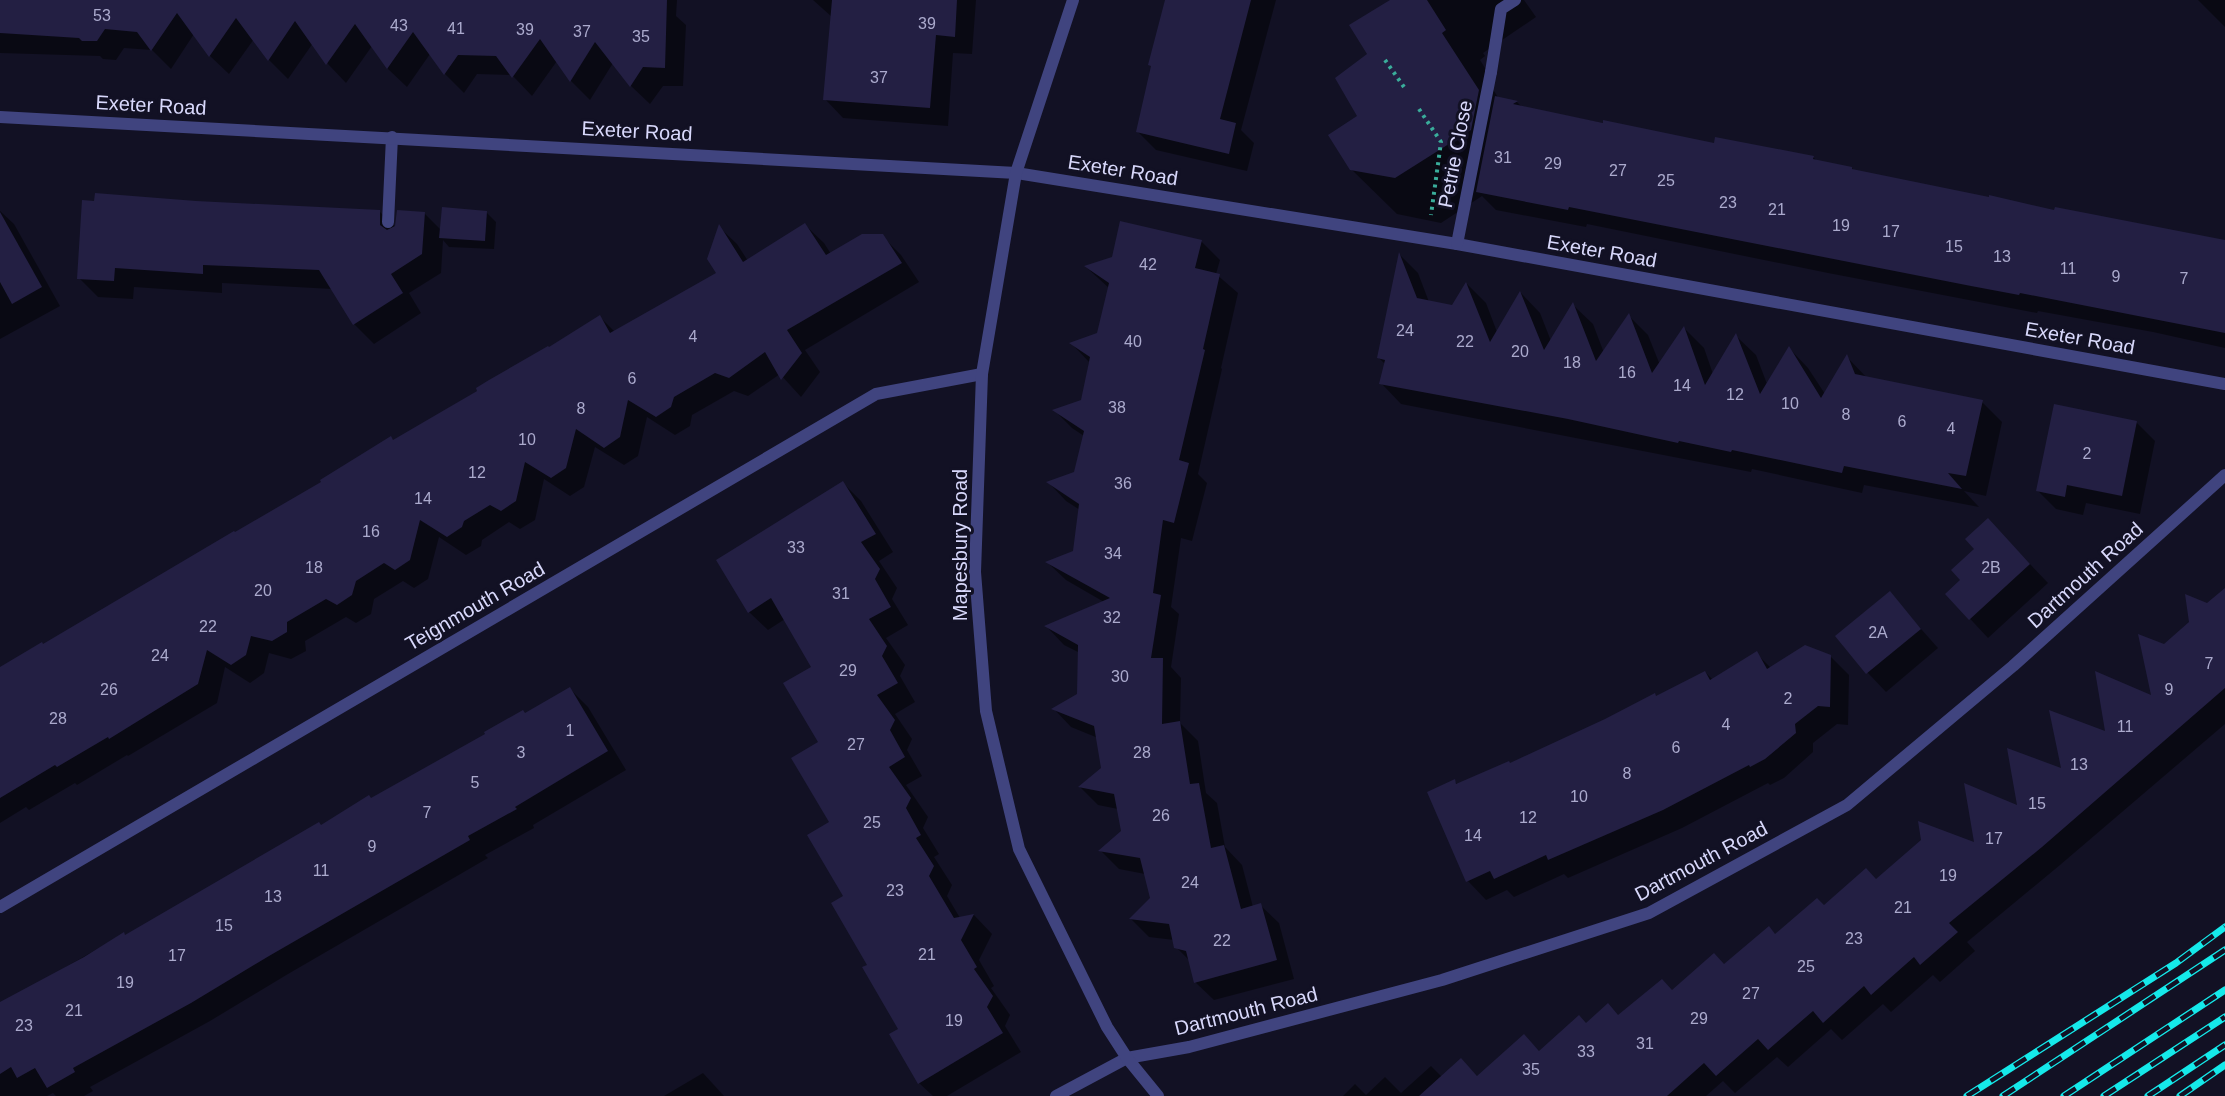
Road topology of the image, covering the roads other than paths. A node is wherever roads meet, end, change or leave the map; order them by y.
1 (1073, 0) edge
2 (1515, 0) edge
3 (0, 117) edge
4 (392, 137) junction
5 (1016, 173) junction
6 (388, 222) dead end
7 (1457, 244) junction
8 (982, 374) junction
9 (2225, 384) edge
10 (2225, 475) edge
11 (0, 907) edge
12 (1127, 1058) junction
13 (1056, 1096) edge
14 (1158, 1096) edge

1 - 5 street, Mapesbury Road
2 - 7 street, Petrie Close
3 - 4 street, Exeter Road
4 - 5 street, Exeter Road
4 - 6 street
5 - 7 street, Exeter Road
5 - 8 street, Mapesbury Road
7 - 9 street, Exeter Road
8 - 11 street, Teignmouth Road
8 - 12 street, Mapesbury Road
10 - 12 street, Dartmouth Road
12 - 13 street, Dartmouth Road
12 - 14 street, Mapesbury Road

